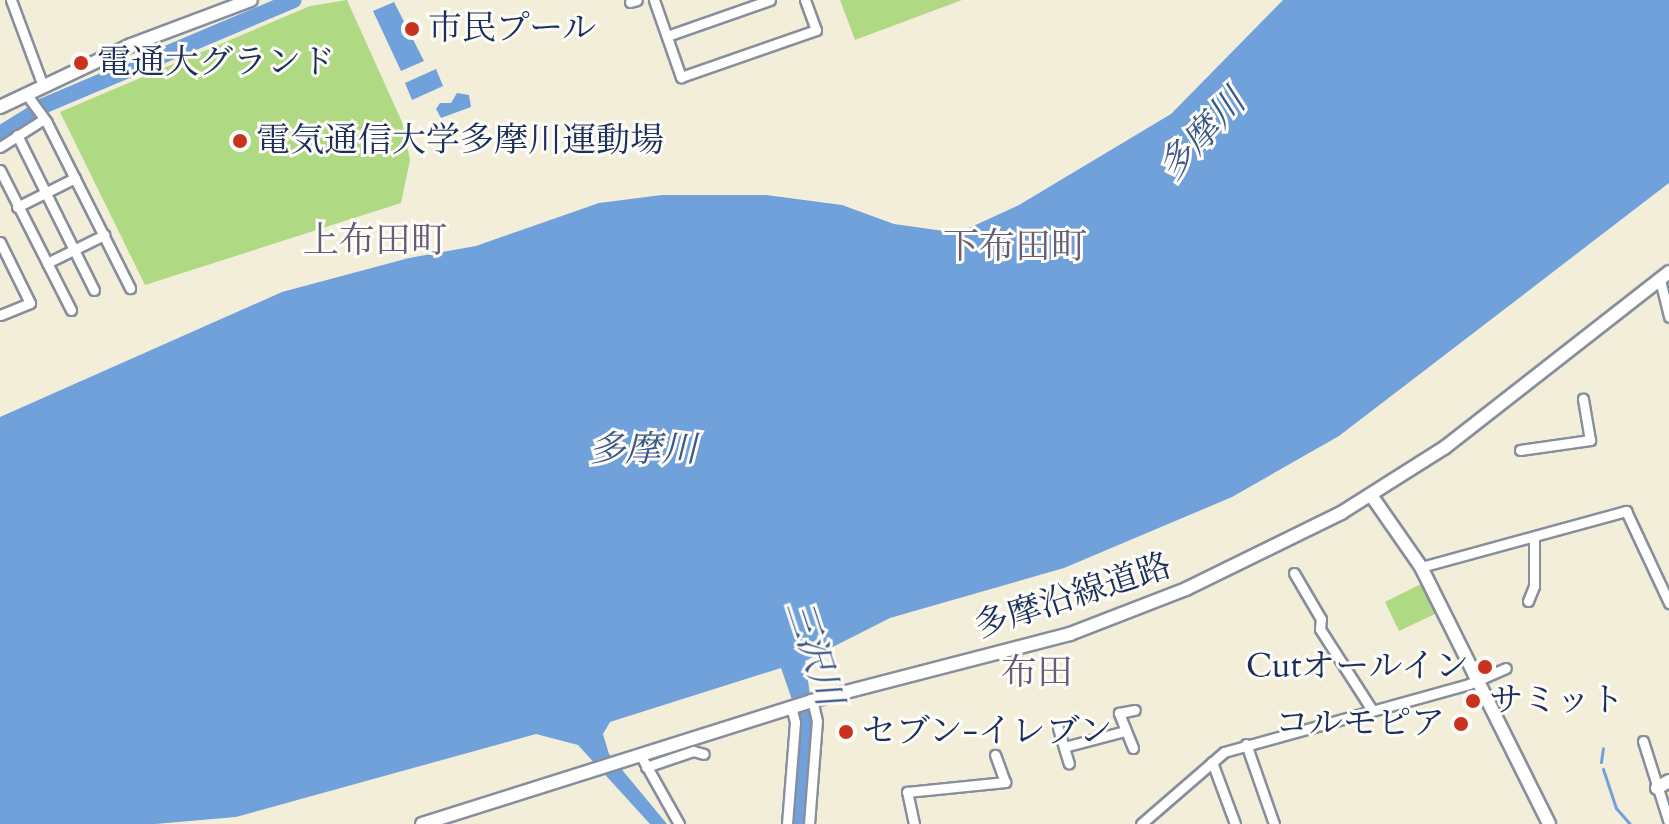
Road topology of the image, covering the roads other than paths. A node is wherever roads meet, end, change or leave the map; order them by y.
1 (11, 0) edge
2 (251, 0) edge
3 (654, 0) edge
4 (770, 0) edge
5 (805, 0) edge
6 (667, 36) junction
7 (43, 86) junction
8 (27, 95) junction
9 (0, 107) edge
10 (44, 119) junction
11 (17, 135) junction
12 (0, 147) edge
13 (0, 170) edge
14 (75, 178) junction
15 (46, 192) junction
16 (17, 207) junction
17 (104, 235) junction
18 (0, 242) edge
19 (74, 250) junction
20 (47, 263) junction
21 (1665, 276) edge
22 (130, 288) dead end
23 (94, 290) dead end
24 (71, 310) dead end
25 (0, 315) edge
26 (1669, 317) edge
27 (1583, 399) dead end
28 (1520, 450) dead end
29 (1371, 495) junction
30 (1534, 538) junction
31 (1421, 567) junction
32 (1294, 573) dead end
33 (1528, 601) dead end
34 (1669, 603) edge
35 (1506, 668) dead end
36 (1480, 679) junction
37 (811, 700) junction
38 (792, 706) junction
39 (1135, 710) dead end
40 (1372, 710) junction
41 (1058, 728) dead end
42 (1125, 731) junction
43 (1643, 741) dead end
44 (1246, 744) junction
45 (1064, 747) junction
46 (1133, 748) dead end
47 (704, 754) dead end
48 (995, 755) dead end
49 (641, 762) junction
50 (1212, 762) junction
51 (1069, 763) dead end
52 (1669, 781) edge
53 (1657, 788) junction
54 (454, 820) edge
55 (1669, 823) edge
56 (422, 824) edge
57 (679, 824) edge
58 (787, 824) edge
59 (809, 824) edge
60 (914, 824) edge
61 (1141, 824) edge
62 (1235, 824) edge
63 (1274, 824) edge
64 (1549, 824) edge

1 - 7 street
2 - 7 street
3 - 6 street
4 - 6 street
5 - 6 street
7 - 8 street
8 - 9 street
8 - 10 street
10 - 11 street
10 - 14 street
11 - 12 street
11 - 15 street
13 - 16 street
14 - 15 street
14 - 17 street
15 - 16 street
15 - 19 street
16 - 20 street
17 - 19 street
17 - 22 street
18 - 25 street
19 - 20 street
19 - 23 street
20 - 24 street
21 - 26 street
21 - 29 street, 多摩沿線道路
27 - 28 street
29 - 31 street
29 - 37 street, 多摩沿線道路
30 - 31 street
30 - 33 street
30 - 34 street
31 - 36 street
32 - 40 street
35 - 36 street
36 - 40 street
36 - 64 street
37 - 38 street, 多摩沿線道路
37 - 59 street
38 - 49 street, 多摩沿線道路
38 - 58 street
39 - 42 street
40 - 44 street
41 - 45 street
42 - 45 street
42 - 46 street
43 - 53 street
44 - 50 street
44 - 63 street
45 - 51 street
47 - 49 street
48 - 60 street
49 - 54 street, 多摩沿線道路
49 - 57 street
50 - 61 street
50 - 62 street
52 - 53 street
53 - 55 street
54 - 56 street, 多摩沿線道路

